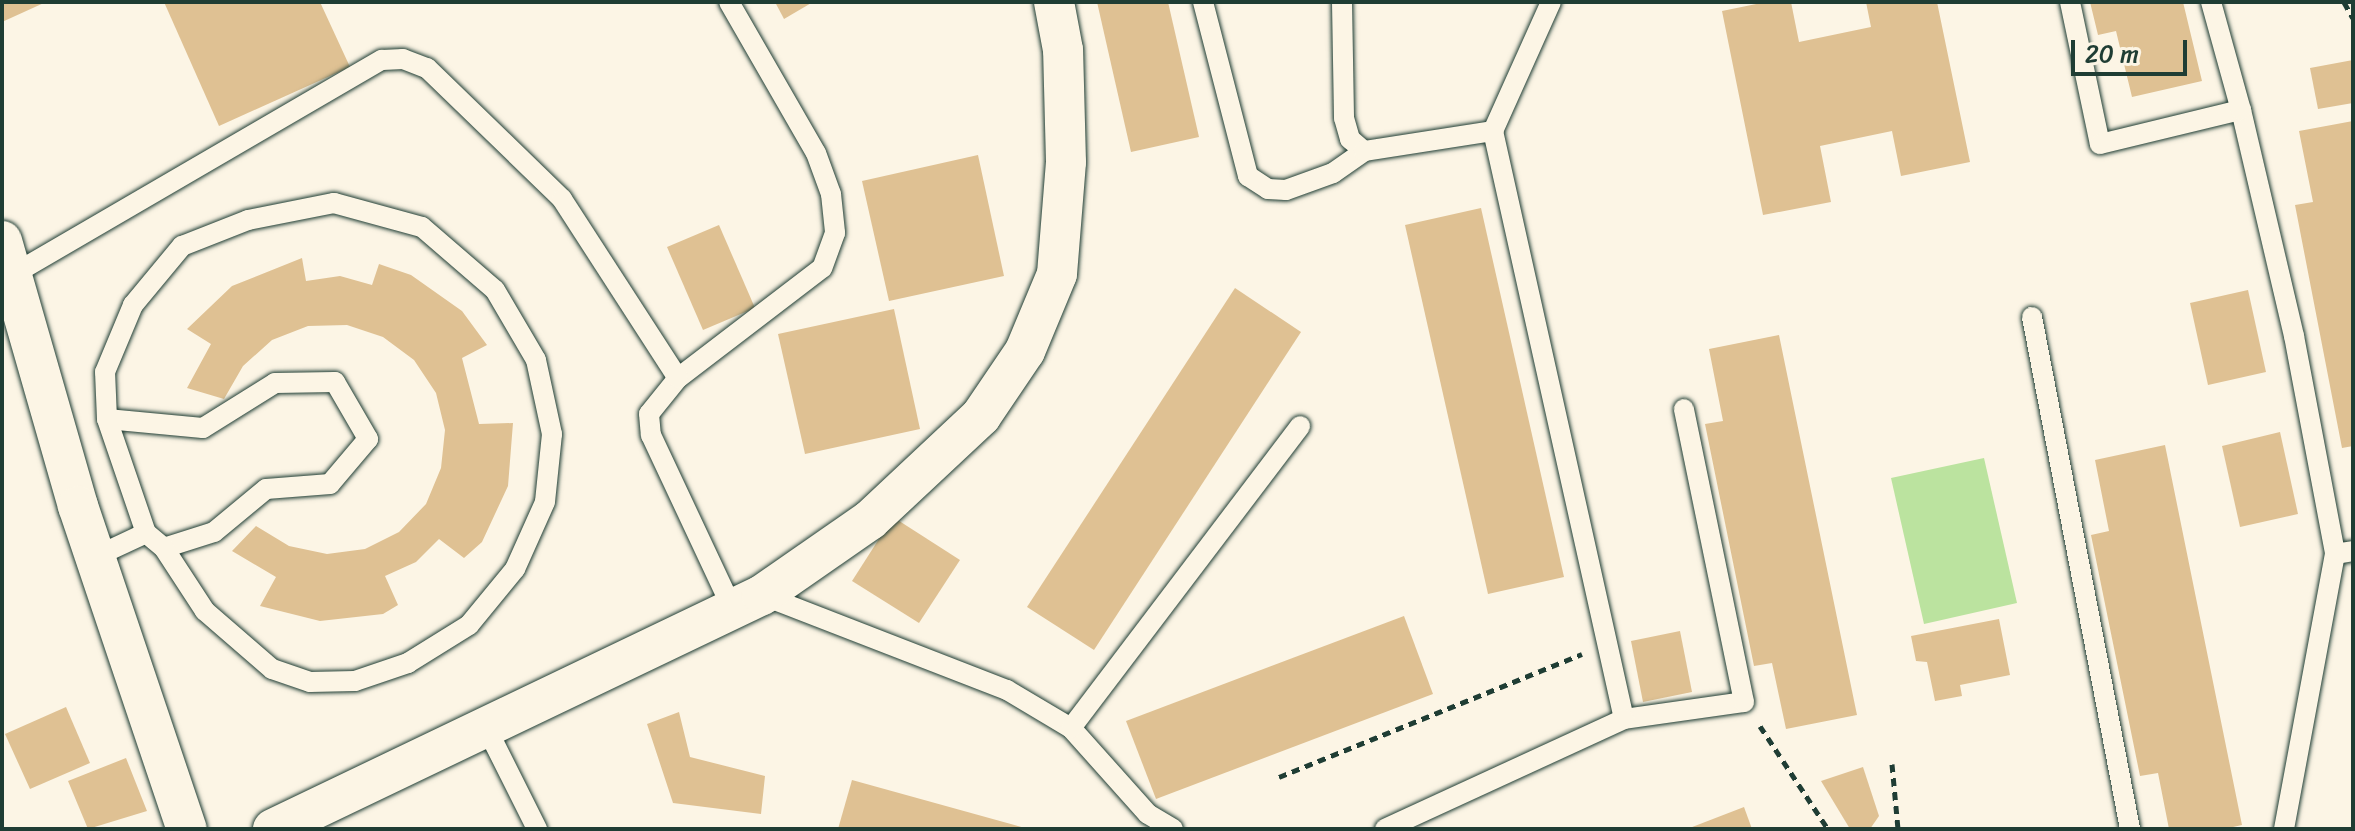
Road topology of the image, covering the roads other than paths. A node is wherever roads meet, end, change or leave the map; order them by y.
1 (729, 2) edge
2 (1054, 2) edge
3 (1203, 2) edge
4 (1342, 2) edge
5 (1551, 2) edge
6 (2070, 2) edge
7 (2211, 2) edge
8 (2241, 110) junction
9 (1493, 131) junction
10 (1364, 151) junction
11 (7, 258) edge
12 (2032, 317) dead end
13 (678, 378) junction
14 (1684, 409) dead end
15 (107, 419) junction
16 (1300, 426) dead end
17 (146, 533) junction
18 (164, 548) junction
19 (2344, 552) edge
20 (97, 556) junction
21 (748, 602) junction
22 (1624, 719) junction
23 (486, 727) junction
24 (1071, 728) junction
25 (187, 829) edge
26 (273, 829) edge
27 (537, 829) edge
28 (1173, 829) edge
29 (1385, 829) edge
30 (2130, 829) edge
31 (2284, 829) edge

1 - 13 lane
2 - 21 street
3 - 10 lane
4 - 10 lane
5 - 9 lane
6 - 8 lane
7 - 8 lane
8 - 19 lane
9 - 10 lane
9 - 22 lane
11 - 13 lane
11 - 20 street
12 - 30 lane
13 - 21 lane
14 - 22 lane
15 - 17 lane
15 - 18 lane
15 - 18 lane
16 - 24 lane
17 - 18 lane
17 - 20 lane
19 - 31 lane
20 - 25 street
21 - 23 street
21 - 24 lane
22 - 29 lane
23 - 26 street
23 - 27 lane
24 - 28 lane

